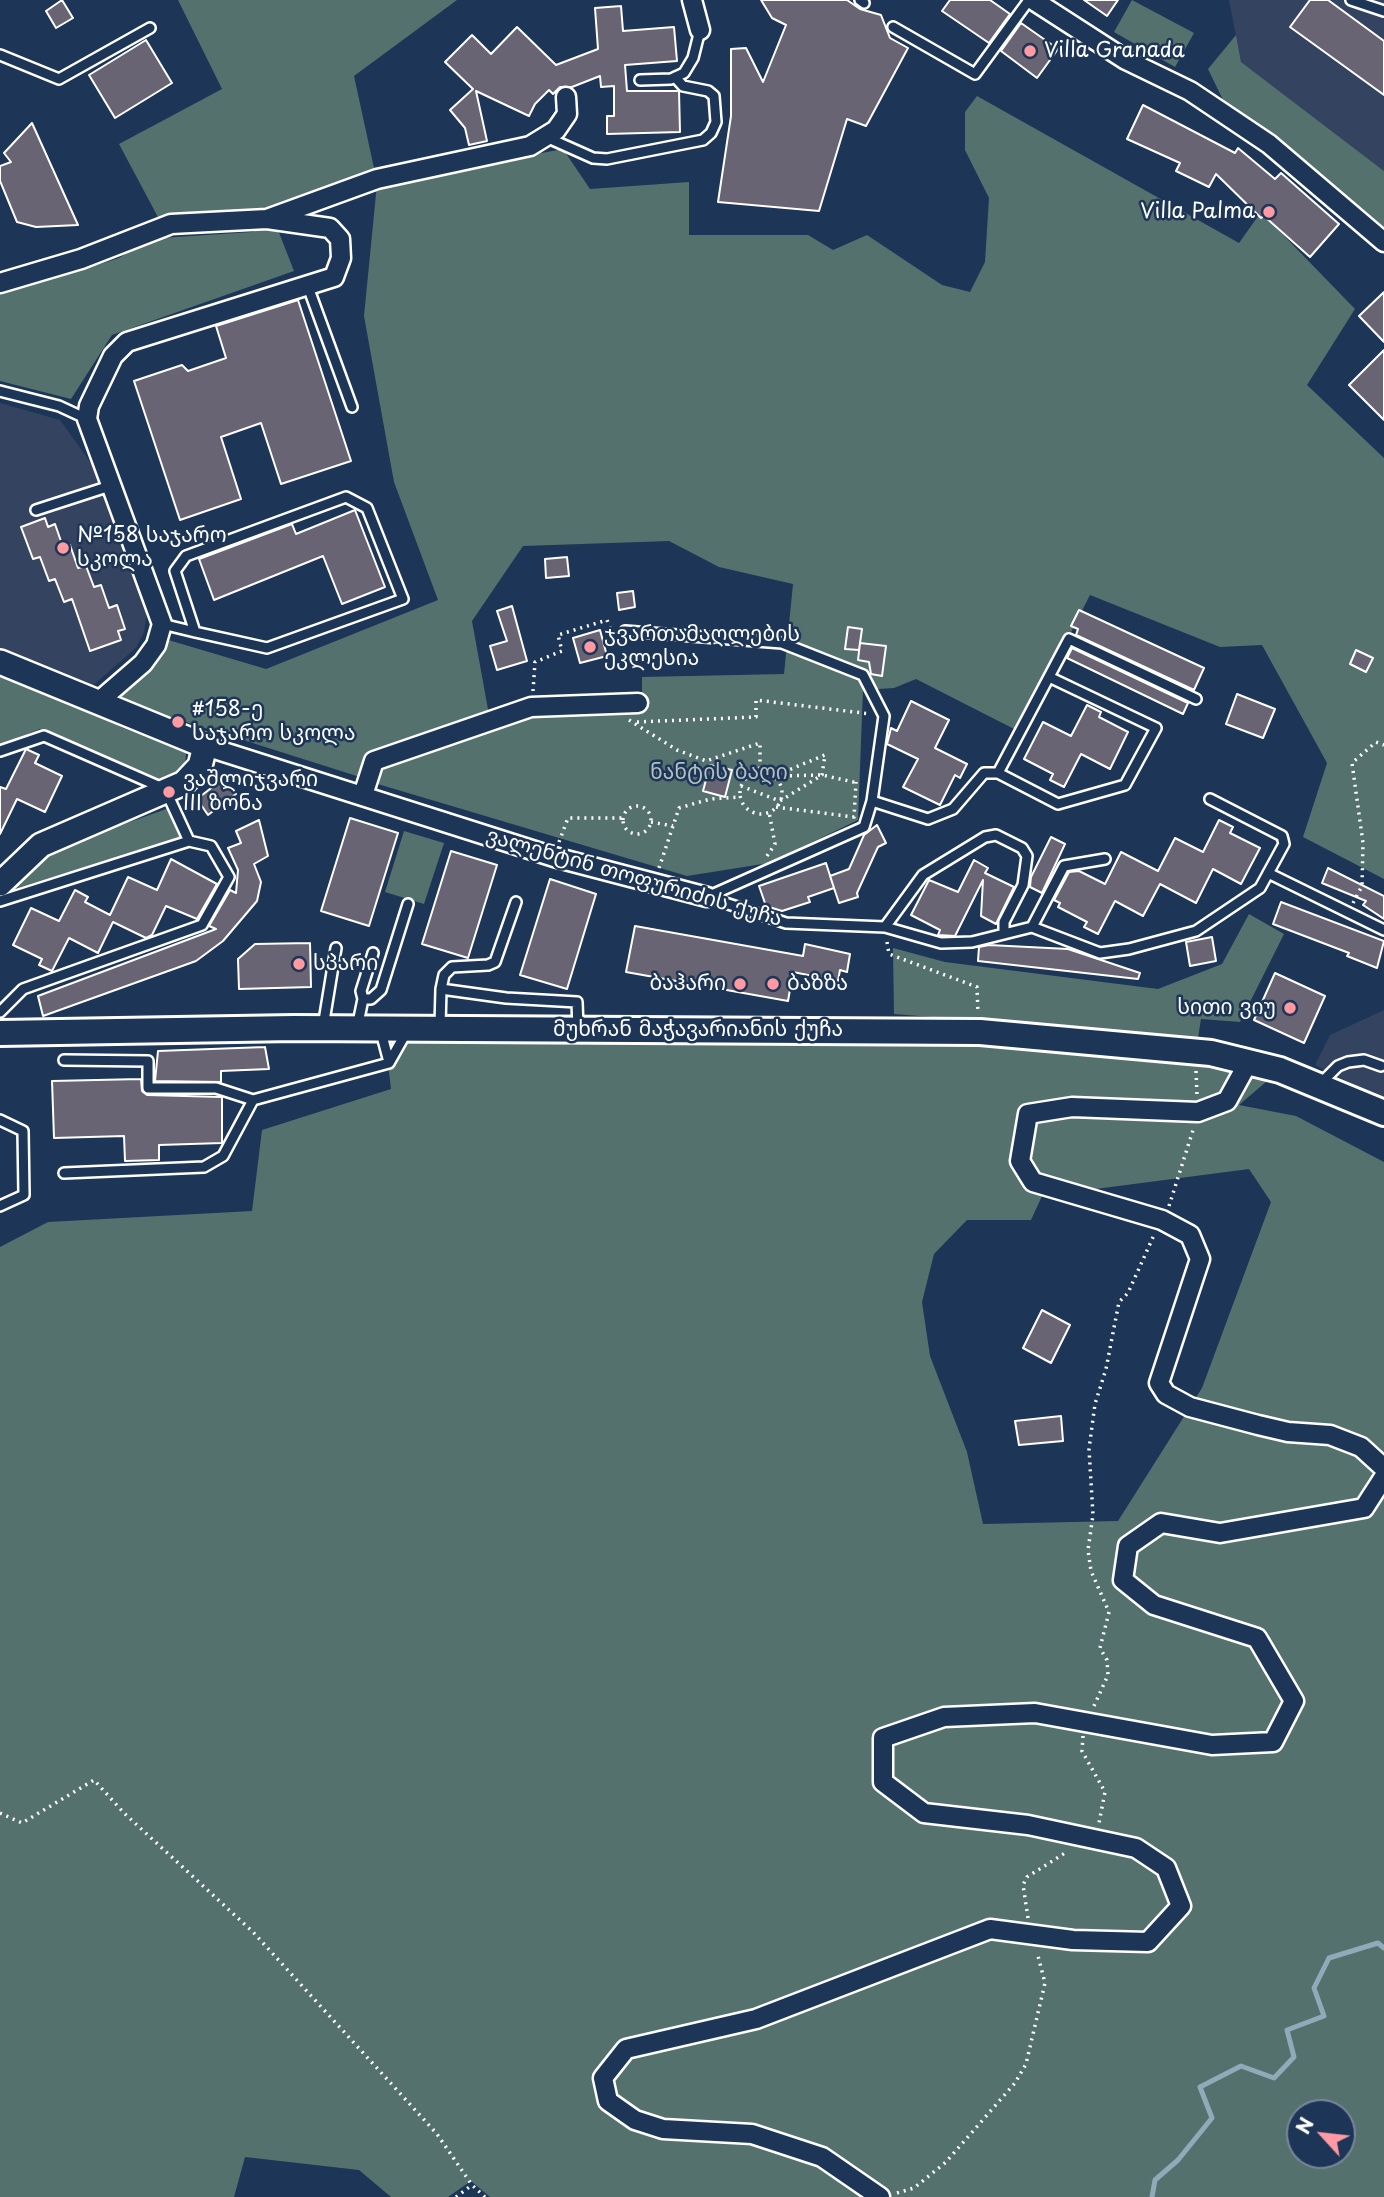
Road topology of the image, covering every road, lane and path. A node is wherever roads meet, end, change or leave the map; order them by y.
1 (692, 0) edge
2 (1031, 0) edge
3 (1351, 0) edge
4 (1384, 11) edge
5 (150, 27) dead end
6 (892, 27) dead end
7 (700, 30) joint
8 (0, 55) edge
9 (675, 77) junction
10 (640, 80) dead end
11 (566, 97) dead end
12 (545, 137) junction
13 (267, 219) junction
14 (1384, 242) edge
15 (0, 282) edge
16 (307, 283) junction
17 (0, 391) edge
18 (352, 407) dead end
19 (87, 419) junction
20 (113, 485) junction
21 (36, 510) dead end
22 (162, 624) junction
23 (625, 631) joint
24 (195, 632) junction
25 (0, 662) edge
26 (1049, 677) junction
27 (1196, 699) dead end
28 (98, 702) junction
29 (599, 703) junction
30 (638, 704) dead end
31 (531, 707) junction
32 (884, 716) junction
33 (632, 722) junction
34 (1384, 745) edge
35 (205, 746) junction
36 (0, 751) edge
37 (760, 772) junction
38 (998, 773) junction
39 (822, 775) junction
40 (774, 776) junction
41 (856, 782) junction
42 (873, 783) junction
43 (741, 786) junction
44 (165, 789) junction
45 (363, 795) junction
46 (740, 797) junction
47 (1210, 799) dead end
48 (780, 801) junction
49 (872, 802) junction
50 (776, 807) junction
51 (769, 812) junction
52 (623, 818) junction
53 (651, 822) junction
54 (673, 826) junction
55 (189, 841) junction
56 (554, 857) junction
57 (1105, 859) dead end
58 (764, 871) junction
59 (1268, 873) junction
60 (0, 884) edge
61 (654, 884) junction
62 (707, 897) junction
63 (0, 901) edge
64 (516, 902) dead end
65 (408, 904) dead end
66 (1348, 912) junction
67 (885, 927) junction
68 (1032, 927) junction
69 (1384, 930) edge
70 (1004, 934) junction
71 (336, 948) dead end
72 (373, 953) dead end
73 (441, 989) junction
74 (363, 999) junction
75 (0, 1012) edge
76 (323, 1028) junction
77 (365, 1029) junction
78 (408, 1029) junction
79 (439, 1029) junction
80 (578, 1030) junction
81 (980, 1032) junction
82 (0, 1033) edge
83 (1195, 1052) junction
84 (64, 1060) dead end
85 (1249, 1061) junction
86 (389, 1063) junction
87 (1381, 1066) dead end
88 (1320, 1084) junction
89 (253, 1100) junction
90 (1198, 1112) junction
91 (1384, 1113) edge
92 (0, 1121) edge
93 (64, 1173) dead end
94 (0, 1206) edge
95 (1162, 1220) junction
96 (1384, 1468) edge
97 (1384, 1477) edge
98 (1092, 1709) dead end
99 (1085, 1730) dead end
100 (0, 1813) edge
101 (1087, 1837) junction
102 (1032, 1935) junction
103 (472, 2185) junction
104 (456, 2197) edge
105 (485, 2197) edge
106 (880, 2197) edge
107 (886, 2197) edge

1 - 7 street
2 - 6 lane
2 - 14 street
3 - 4 lane
5 - 8 lane
7 - 9 lane
9 - 10 lane
9 - 12 lane
11 - 12 street
12 - 13 street
13 - 15 street
13 - 16 street
16 - 18 lane
16 - 19 street
17 - 19 lane
19 - 20 street
20 - 21 lane
20 - 22 street
22 - 24 lane
22 - 28 street
23 - 31 path
23 - 32 lane
24 - 24 lane
25 - 28 street, ვალენტინ თოფურიძის ქუჩა
26 - 27 lane
26 - 38 lane
26 - 38 lane
28 - 35 street, ვალენტინ თოფურიძის ქუჩა
29 - 30 street
29 - 31 street
29 - 33 path
31 - 45 street
32 - 33 path
32 - 42 lane
33 - 37 path
34 - 66 path
35 - 44 street
35 - 45 street, ვალენტინ თოფურიძის ქუჩა
36 - 44 lane
37 - 40 path
37 - 43 path
38 - 49 lane
39 - 40 path
39 - 40 path
39 - 41 path
39 - 48 path
40 - 48 path
41 - 42 path
41 - 50 path
42 - 49 lane
43 - 46 path
43 - 48 path
44 - 55 lane
44 - 60 street
45 - 56 street, ვალენტინ თოფურიძის ქუჩა
46 - 51 path
46 - 54 path
47 - 59 lane
48 - 50 path
49 - 58 lane
50 - 51 path
51 - 58 path
52 - 53 path
52 - 53 path
52 - 56 path
53 - 54 path
54 - 61 path
55 - 63 lane
55 - 75 lane
56 - 61 street, ვალენტინ თოფურიძის ქუჩა
57 - 68 lane
58 - 62 lane
59 - 66 lane
59 - 68 lane
61 - 62 street, ვალენტინ თოფურიძის ქუჩა
62 - 67 lane, ვალენტინ თოფურიძის ქუჩა
64 - 73 lane
65 - 74 lane
66 - 69 lane
67 - 70 lane, ვალენტინ თოფურიძის ქუჩა
67 - 70 lane
67 - 81 path
68 - 70 lane, ვალენტინ თოფურიძის ქუჩა
71 - 76 lane
72 - 74 lane
73 - 79 lane
73 - 80 lane
74 - 77 lane
76 - 77 main road, მუხრან მაჭავარიანის ქუჩა
76 - 82 main road, მუხრან მაჭავარიანის ქუჩა
77 - 78 main road, მუხრან მაჭავარიანის ქუჩა
77 - 86 lane
78 - 79 main road, მუხრან მაჭავარიანის ქუჩა
78 - 86 lane
79 - 80 main road, მუხრან მაჭავარიანის ქუჩა
80 - 81 main road, მუხრან მაჭავარიანის ქუჩა
81 - 83 main road, მუხრან მაჭავარიანის ქუჩა
83 - 85 main road, მუხრან მაჭავარიანის ქუჩა
83 - 90 path
84 - 89 lane
85 - 88 main road, მუხრან მაჭავარიანის ქუჩა
85 - 90 street
86 - 89 lane
87 - 88 lane
88 - 91 main road, მუხრან მაჭავარიანის ქუჩა
89 - 93 lane
90 - 95 path
90 - 95 street
92 - 94 lane
95 - 96 street
95 - 98 path
97 - 101 street
99 - 101 path
100 - 103 path
101 - 102 path
101 - 102 street
102 - 106 street
102 - 107 path
103 - 104 path
103 - 105 path

